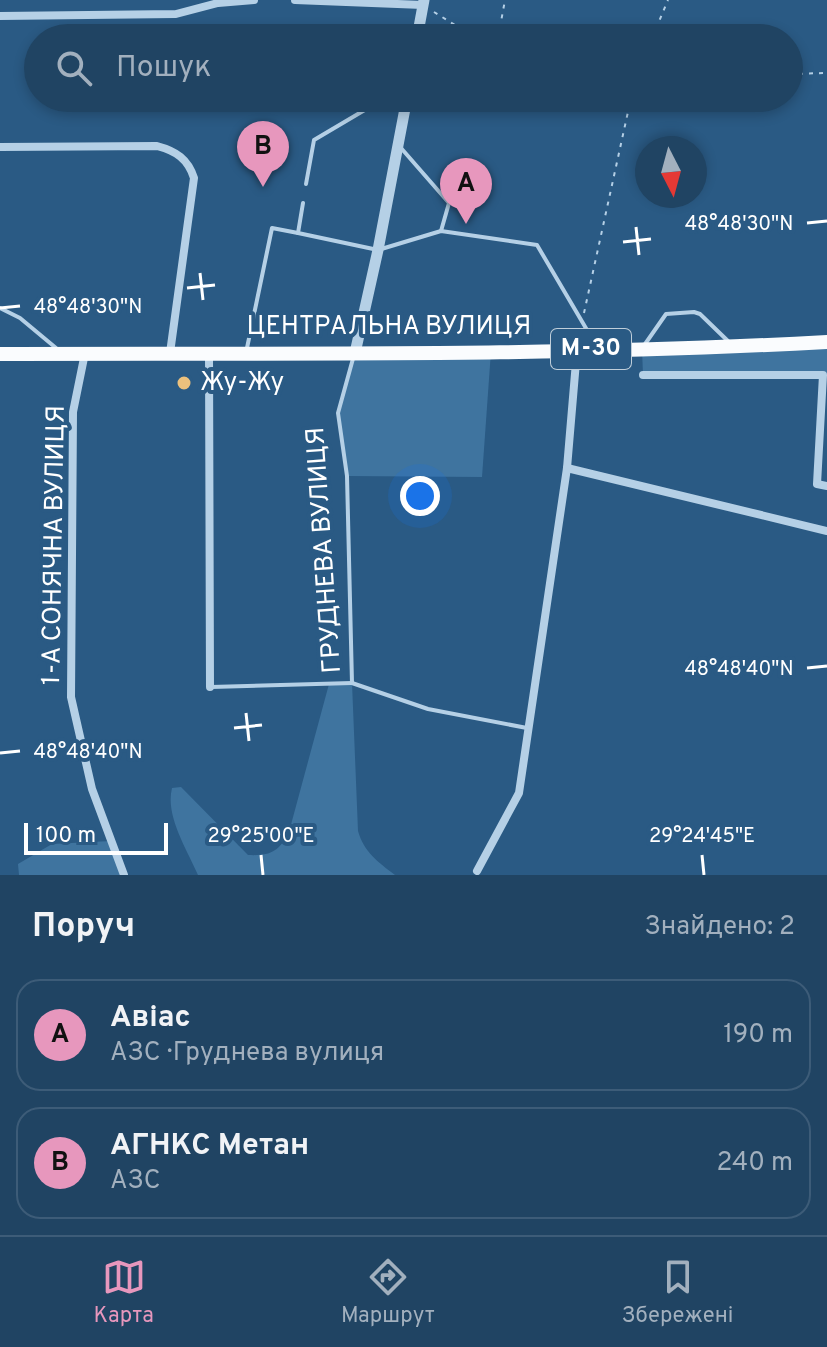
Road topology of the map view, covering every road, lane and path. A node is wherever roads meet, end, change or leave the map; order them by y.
1 (254, 0) edge
2 (295, 0) edge
3 (505, 0) edge
4 (668, 0) edge
5 (424, 2) edge
6 (0, 16) edge
7 (420, 24) edge
8 (456, 24) edge
9 (501, 24) edge
10 (658, 24) edge
11 (827, 73) edge
12 (803, 74) edge
13 (361, 112) edge
14 (404, 112) edge
15 (628, 112) edge
16 (398, 145) junction
17 (0, 147) edge
18 (306, 184) dead end
19 (303, 203) dead end
20 (441, 231) junction
21 (298, 233) junction
22 (378, 250) junction
23 (0, 308) edge
24 (582, 323) junction
25 (827, 342) edge
26 (735, 347) junction
27 (599, 349) junction
28 (642, 349) junction
29 (577, 350) junction
30 (246, 352) junction
31 (62, 353) junction
32 (85, 353) junction
33 (170, 353) junction
34 (209, 353) junction
35 (355, 353) junction
36 (0, 354) edge
37 (643, 375) dead end
38 (567, 468) junction
39 (827, 486) edge
40 (827, 531) edge
41 (352, 683) junction
42 (210, 687) joint
43 (528, 728) junction
44 (477, 871) dead end
45 (124, 875) edge

1 - 6 street
2 - 5 street
3 - 9 path
4 - 10 path
5 - 7 street
5 - 8 path
11 - 12 path
13 - 18 lane
14 - 16 street, ГРУДНЕВА ВУЛИЦЯ
15 - 24 path
16 - 20 lane
16 - 22 street, ГРУДНЕВА ВУЛИЦЯ
17 - 33 street
19 - 21 lane
20 - 22 lane
20 - 24 lane
21 - 22 lane
21 - 30 lane
22 - 35 street, ГРУДНЕВА ВУЛИЦЯ
23 - 31 lane
24 - 27 lane
25 - 26 highway, ЦЕНТРАЛЬНА ВУЛИЦЯ / М-30
26 - 28 highway, ЦЕНТРАЛЬНА ВУЛИЦЯ / М-30
26 - 28 lane
27 - 28 highway, ЦЕНТРАЛЬНА ВУЛИЦЯ / М-30
27 - 29 highway, ЦЕНТРАЛЬНА ВУЛИЦЯ / М-30
29 - 35 highway, ЦЕНТРАЛЬНА ВУЛИЦЯ / М-30
29 - 38 street
30 - 34 highway, ЦЕНТРАЛЬНА ВУЛИЦЯ / М-30
30 - 35 highway, ЦЕНТРАЛЬНА ВУЛИЦЯ / М-30
31 - 32 highway, ЦЕНТРАЛЬНА ВУЛИЦЯ / М-30
31 - 36 highway, ЦЕНТРАЛЬНА ВУЛИЦЯ / М-30
32 - 33 highway, ЦЕНТРАЛЬНА ВУЛИЦЯ / М-30
32 - 45 street, 1-А СОНЯЧНА ВУЛИЦЯ
33 - 34 highway, ЦЕНТРАЛЬНА ВУЛИЦЯ / М-30
34 - 42 street
35 - 41 lane, ГРУДНЕВА ВУЛИЦЯ
37 - 39 street
38 - 40 street
38 - 43 street
41 - 42 lane
41 - 43 lane, ГРУДНЕВА ВУЛИЦЯ
43 - 44 street

